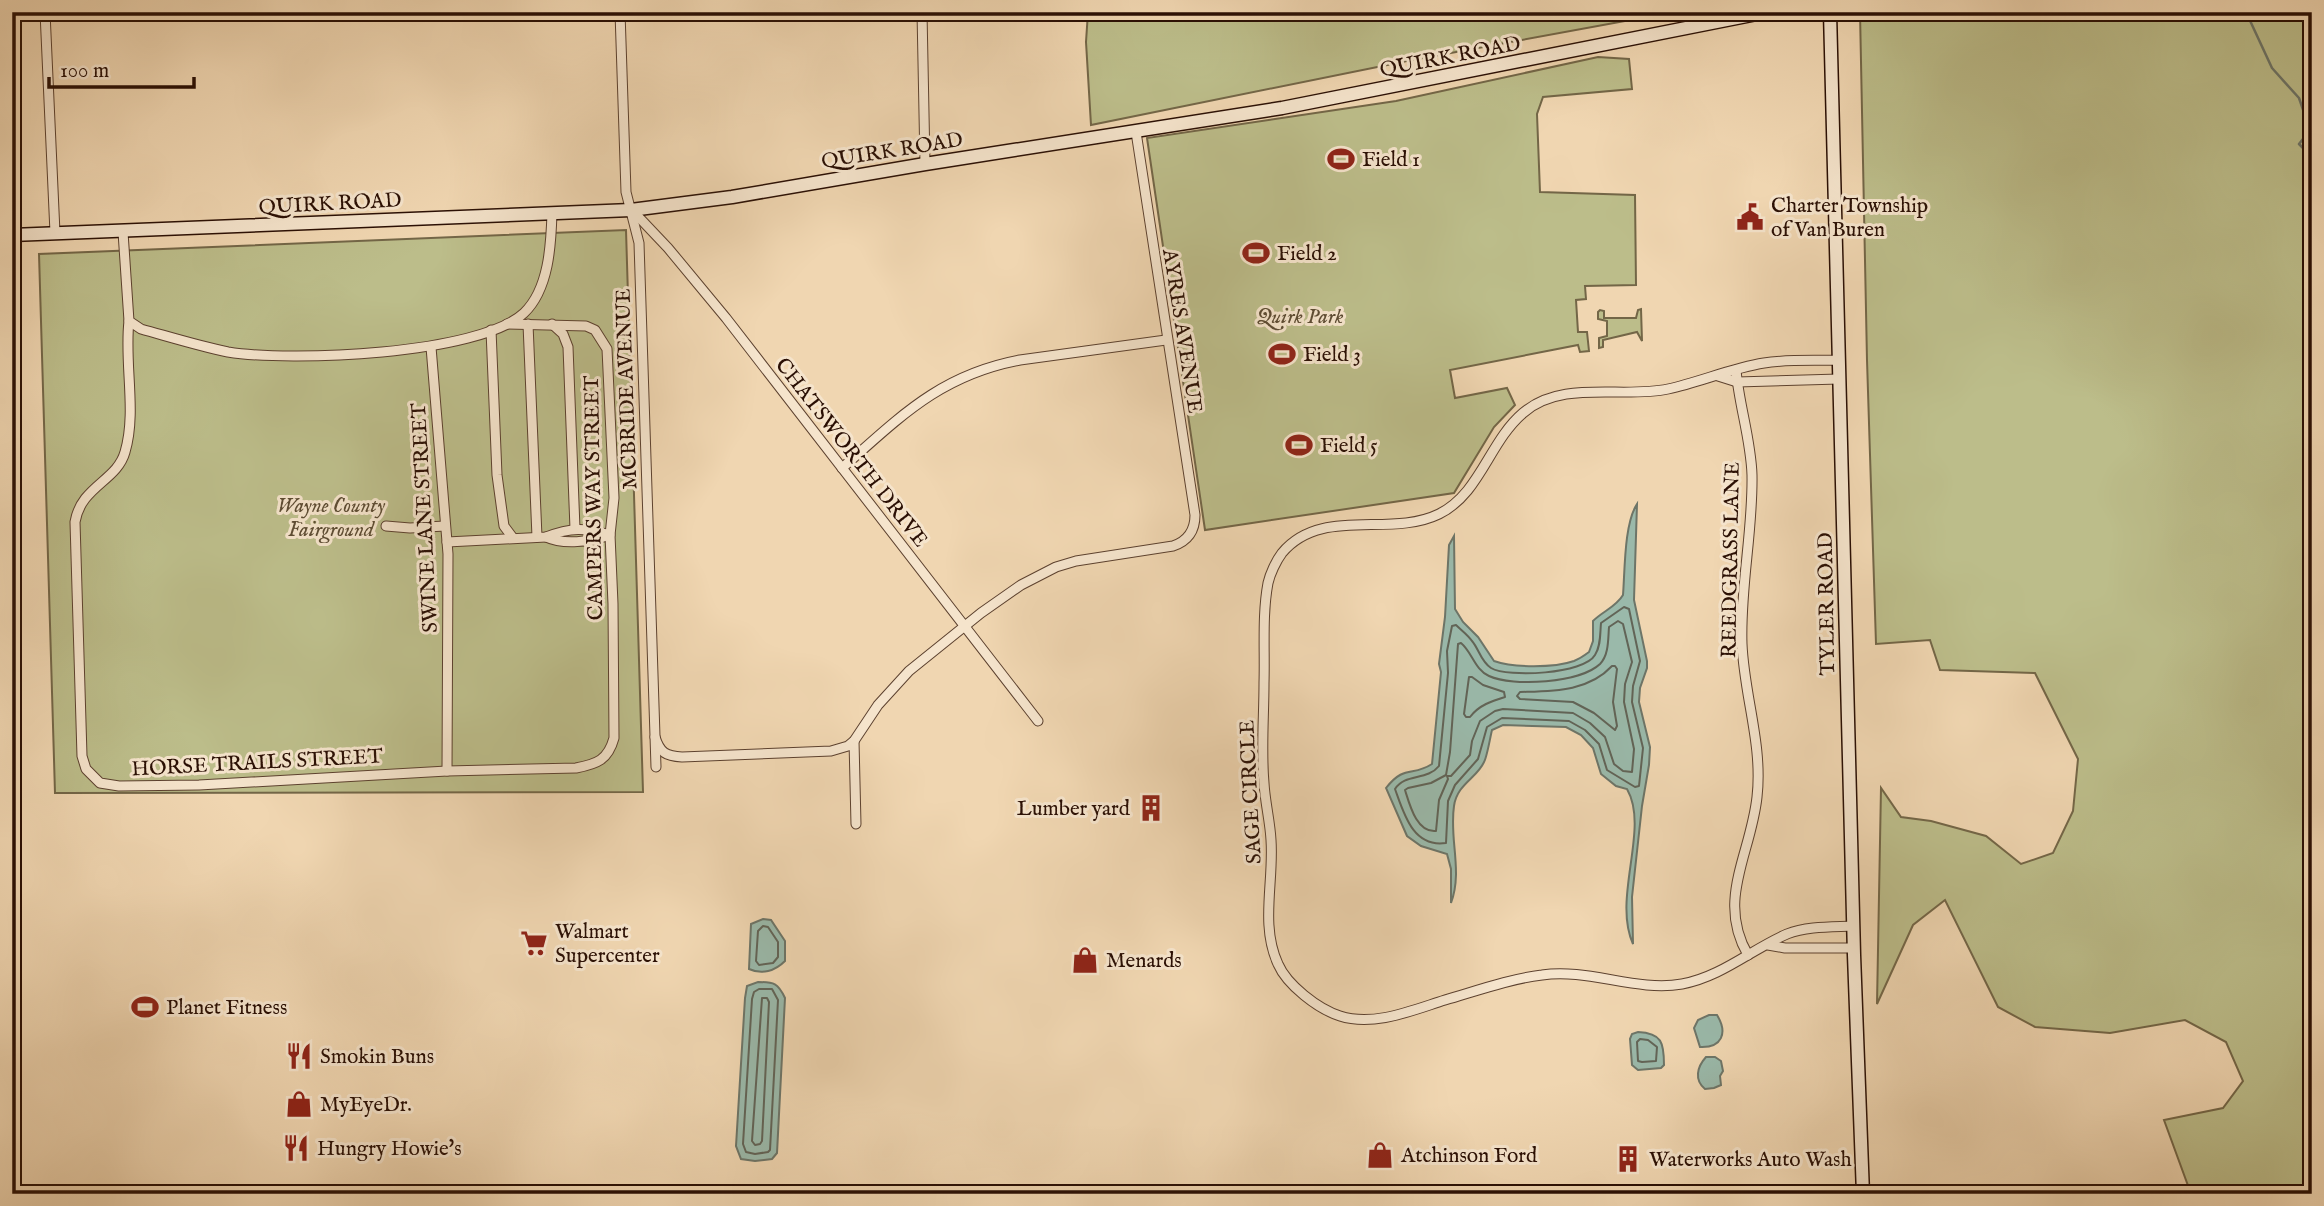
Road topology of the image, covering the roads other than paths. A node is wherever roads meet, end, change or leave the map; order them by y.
1 (45, 12) edge
2 (620, 12) edge
3 (922, 12) edge
4 (1767, 12) edge
5 (1830, 12) edge
6 (1136, 132) junction
7 (925, 164) junction
8 (631, 210) junction
9 (552, 213) junction
10 (123, 232) junction
11 (55, 233) junction
12 (12, 235) edge
13 (129, 321) junction
14 (507, 324) junction
15 (528, 324) junction
16 (552, 324) junction
17 (491, 330) junction
18 (1166, 340) junction
19 (431, 347) junction
20 (1839, 360) junction
21 (1736, 370) junction
22 (1718, 376) junction
23 (1839, 379) junction
24 (1737, 382) junction
25 (842, 468) junction
26 (386, 526) dead end
27 (445, 526) junction
28 (575, 529) junction
29 (610, 535) junction
30 (542, 537) junction
31 (513, 538) junction
32 (447, 542) junction
33 (965, 626) junction
34 (1038, 721) dead end
35 (655, 737) junction
36 (854, 741) junction
37 (606, 757) joint
38 (656, 767) dead end
39 (447, 771) junction
40 (856, 824) dead end
41 (1853, 926) junction
42 (1768, 945) junction
43 (1854, 948) junction
44 (1748, 955) junction
45 (1863, 1194) edge

1 - 11 street
2 - 8 street, MCBRIDE AVENUE
3 - 7 street
4 - 6 street, QUIRK ROAD
5 - 20 street, TYLER ROAD
6 - 7 street, QUIRK ROAD
6 - 18 street, AYRES AVENUE
7 - 8 street, QUIRK ROAD
8 - 9 street, QUIRK ROAD
8 - 25 street, CHATSWORTH DRIVE
8 - 35 street, MCBRIDE AVENUE
9 - 10 street, QUIRK ROAD
9 - 14 street
10 - 11 street, QUIRK ROAD
10 - 13 street, HORSE TRAILS STREET
11 - 12 street, QUIRK ROAD
13 - 19 street
13 - 39 street, HORSE TRAILS STREET
14 - 15 street, CAMPERS WAY STREET
14 - 17 street
15 - 16 street, CAMPERS WAY STREET
15 - 30 street
16 - 28 street
16 - 29 street, CAMPERS WAY STREET
17 - 19 street
17 - 31 street
18 - 25 street
18 - 33 street, AYRES AVENUE
19 - 27 street, SWINE LANE STREET
20 - 21 street, SAGE CIRCLE
20 - 23 street, TYLER ROAD
21 - 22 street, SAGE CIRCLE
21 - 24 street, REEDGRASS LANE
22 - 24 street
22 - 44 street, SAGE CIRCLE
23 - 24 street
23 - 41 street, TYLER ROAD
24 - 44 street, REEDGRASS LANE
25 - 33 street, CHATSWORTH DRIVE
26 - 27 street
27 - 32 street, SWINE LANE STREET
28 - 29 street
28 - 30 street
29 - 30 street
29 - 37 street, CAMPERS WAY STREET
30 - 31 street
31 - 32 street
32 - 39 street, SWINE LANE STREET
33 - 34 street, CHATSWORTH DRIVE
33 - 36 street
35 - 36 street
35 - 38 street, MCBRIDE AVENUE
36 - 40 street
37 - 39 street, HORSE TRAILS STREET
41 - 42 street, SAGE CIRCLE
41 - 43 street, TYLER ROAD
42 - 43 street
42 - 44 street, SAGE CIRCLE
43 - 45 street, TYLER ROAD

